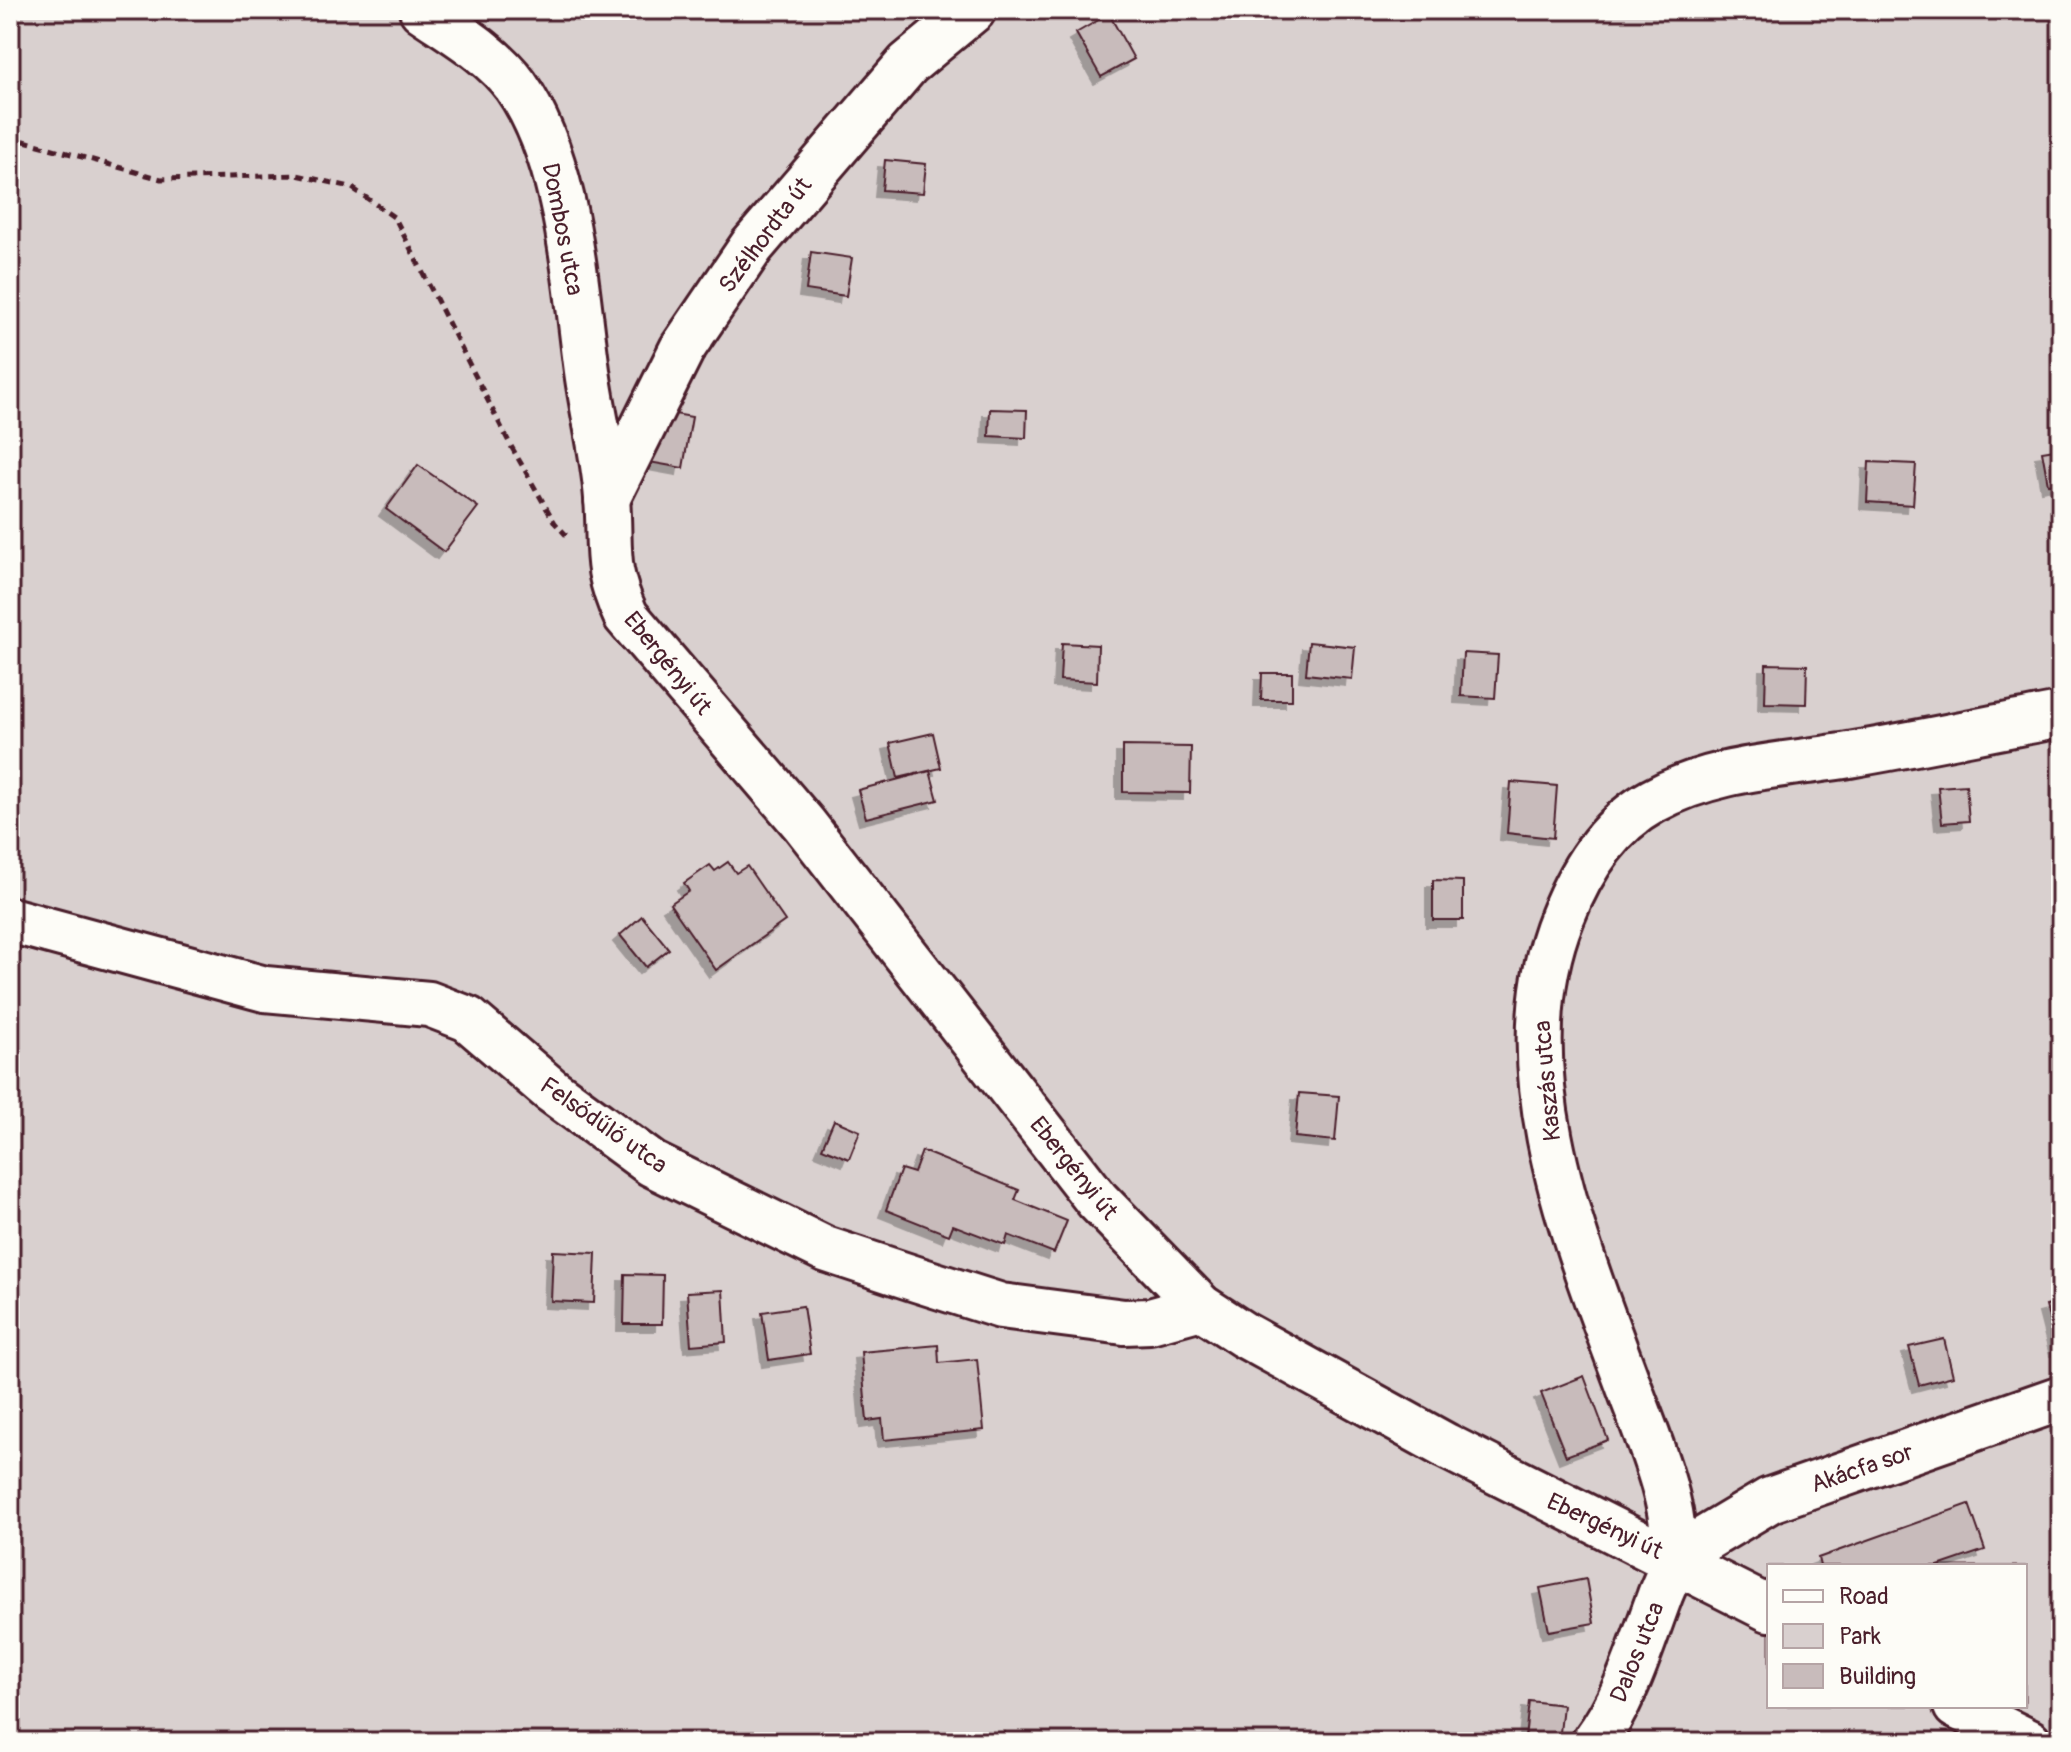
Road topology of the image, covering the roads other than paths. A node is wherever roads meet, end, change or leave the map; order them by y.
1 (422, 10) edge
2 (973, 10) edge
3 (607, 499) junction
4 (2061, 715) edge
5 (10, 920) edge
6 (1201, 1307) junction
7 (2061, 1398) edge
8 (1673, 1558) junction
9 (1767, 1608) edge
10 (1960, 1708) edge
11 (1594, 1742) edge
12 (2029, 1742) edge

1 - 3 street, Dombos utca
2 - 3 street, Szélhordta út
3 - 6 street, Ebergényi út
4 - 8 street, Kaszás utca
5 - 6 street, Felsődűlő utca
6 - 8 street, Ebergényi út
7 - 8 street, Akácfa sor
8 - 9 street, Ebergényi út
8 - 11 street, Dalos utca
10 - 12 street

